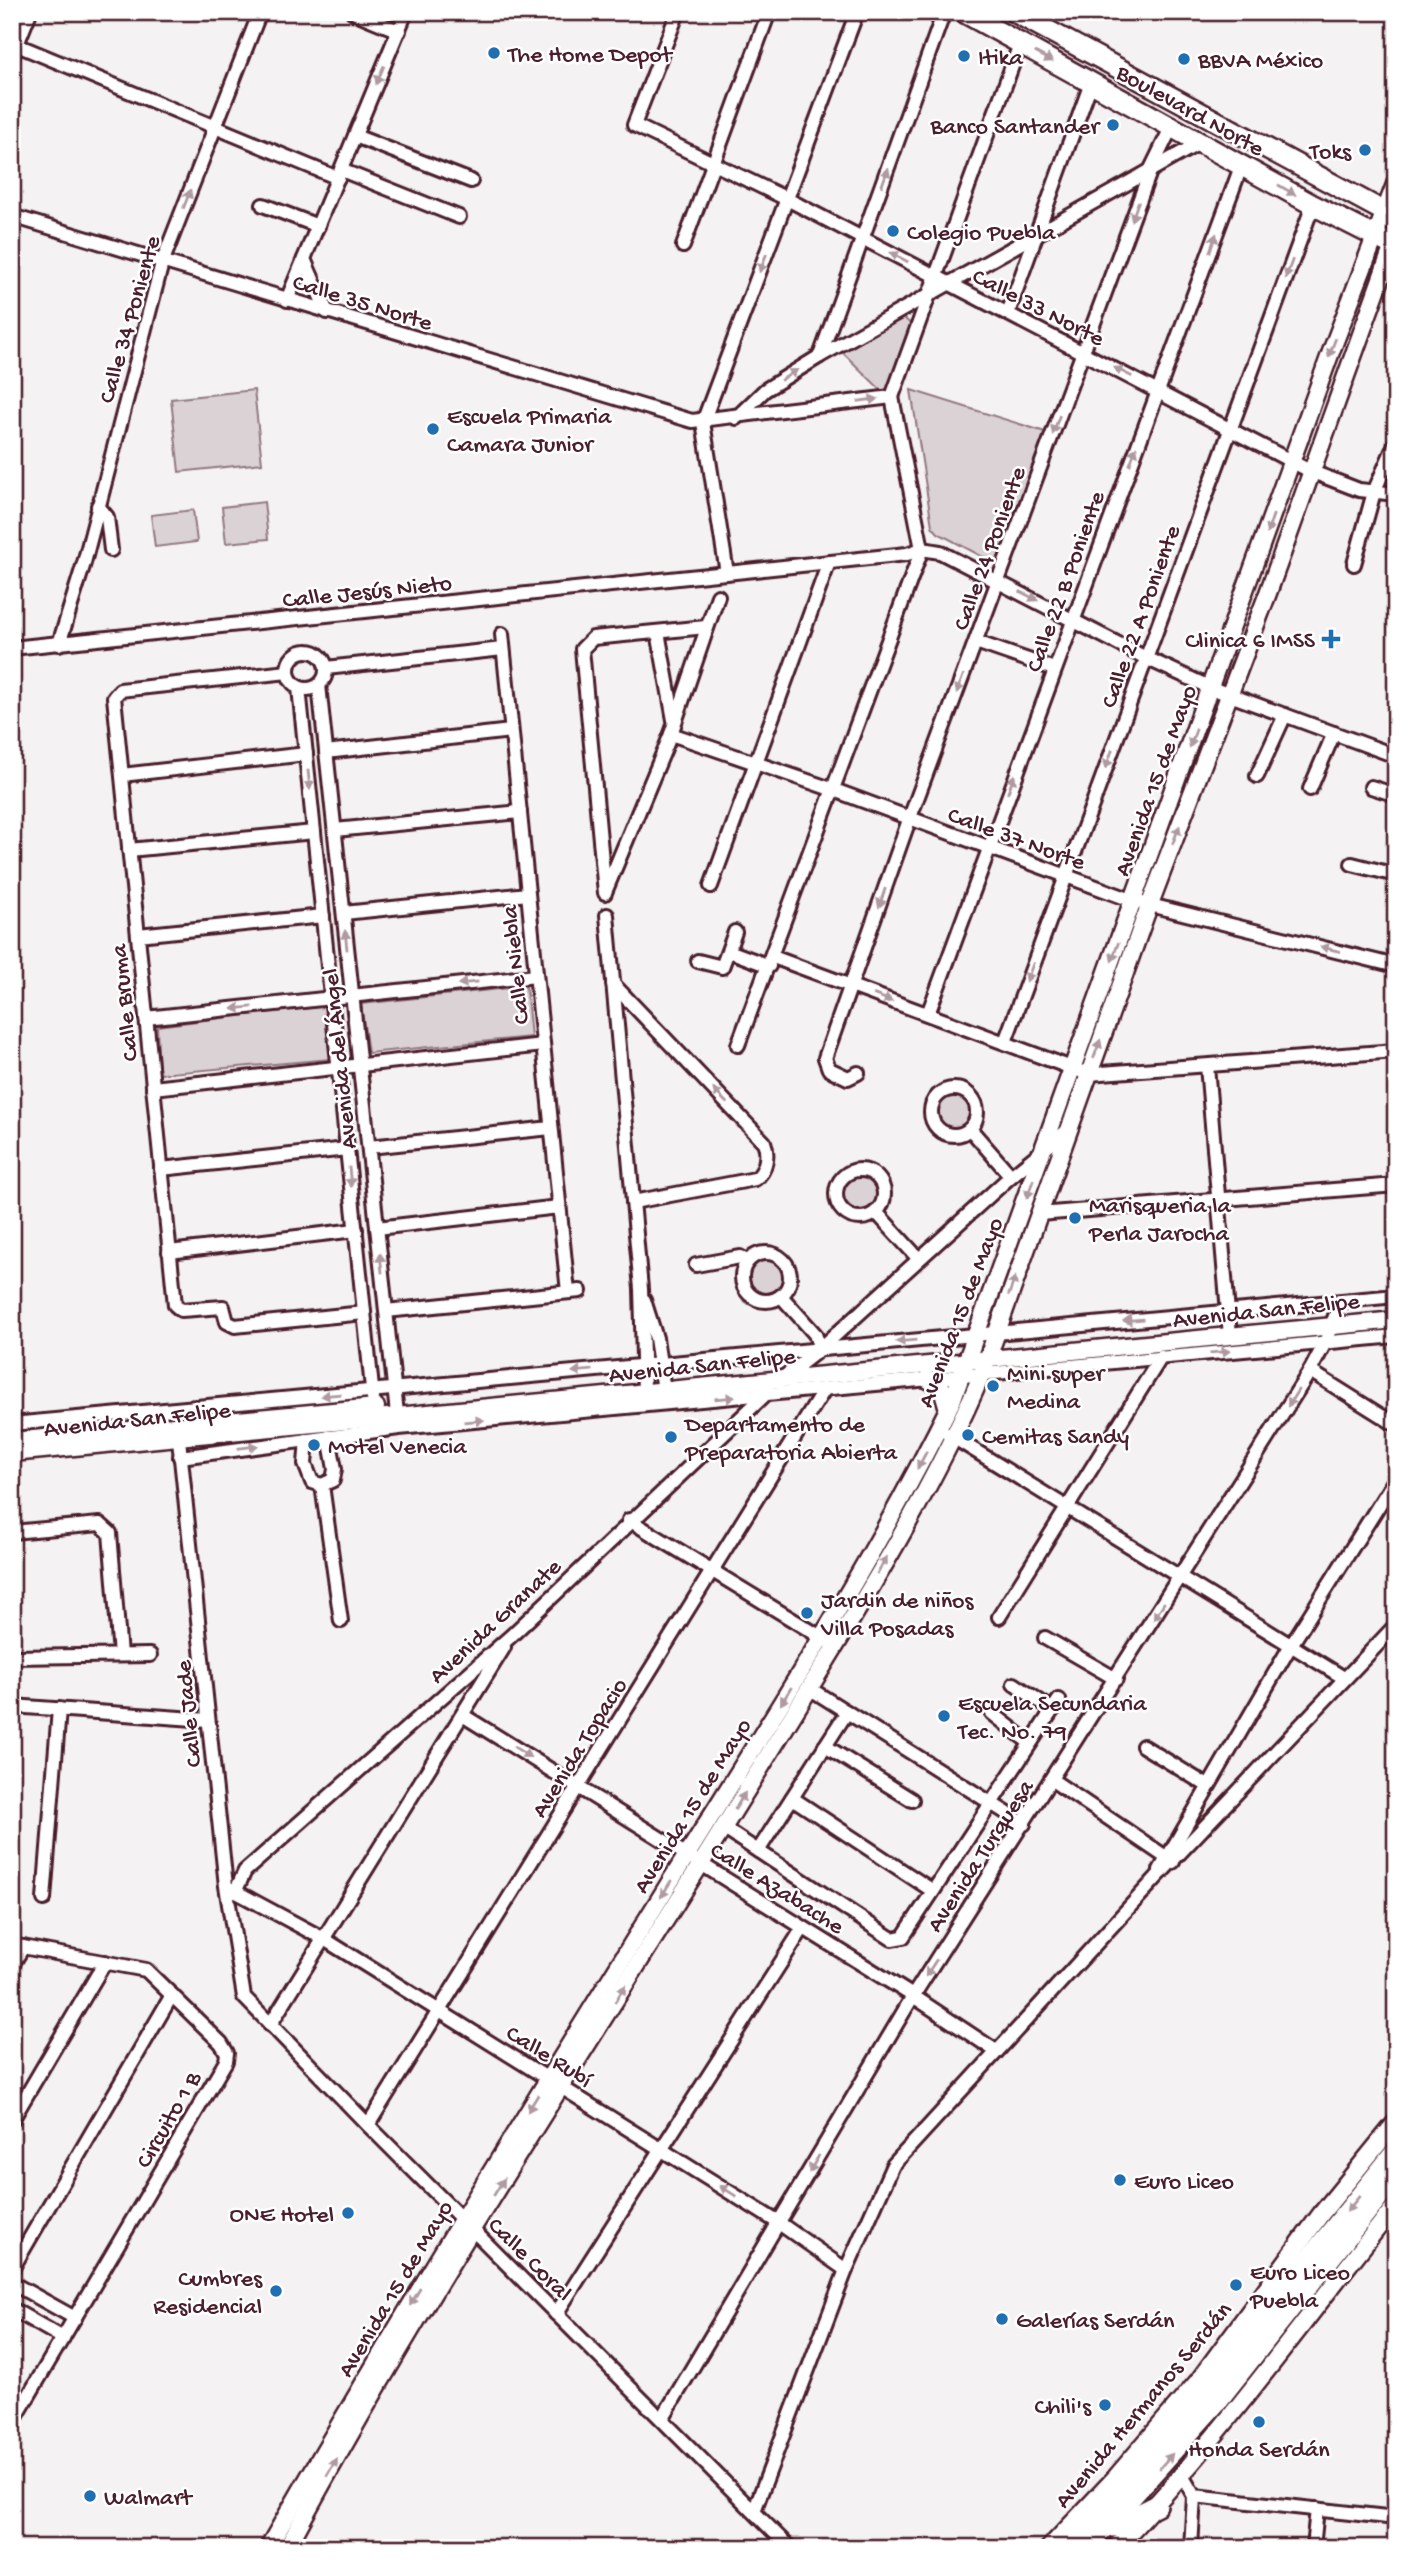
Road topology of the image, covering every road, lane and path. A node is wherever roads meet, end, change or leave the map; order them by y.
1 (30, 12) edge
2 (260, 12) edge
3 (354, 12) edge
4 (406, 12) edge
5 (678, 12) edge
6 (769, 12) edge
7 (857, 12) edge
8 (944, 12) edge
9 (963, 12) edge
10 (1014, 12) edge
11 (399, 31) junction
12 (1020, 44) junction
13 (15, 51) edge
14 (1091, 83) junction
15 (215, 127) junction
16 (1172, 127) junction
17 (355, 136) junction
18 (1201, 142) junction
19 (713, 163) junction
20 (1242, 164) junction
21 (1151, 169) junction
22 (339, 174) junction
23 (471, 181) dead end
24 (1396, 182) edge
25 (787, 199) junction
26 (263, 205) dead end
27 (1312, 205) junction
28 (12, 216) edge
29 (1390, 216) edge
30 (459, 217) dead end
31 (318, 226) junction
32 (1037, 233) junction
33 (863, 238) junction
34 (1390, 242) edge
35 (683, 246) dead end
36 (304, 258) junction
37 (162, 263) junction
38 (936, 276) junction
39 (951, 284) junction
40 (928, 297) junction
41 (287, 300) junction
42 (327, 312) junction
43 (1007, 313) junction
44 (1083, 352) junction
45 (820, 356) junction
46 (1158, 390) junction
47 (892, 397) junction
48 (736, 418) junction
49 (703, 422) junction
50 (1231, 427) junction
51 (1396, 442) edge
52 (1292, 459) junction
53 (1310, 471) junction
54 (1374, 492) junction
55 (1396, 494) edge
56 (98, 506) junction
57 (922, 549) junction
58 (111, 550) dead end
59 (828, 562) junction
60 (1354, 564) dead end
61 (727, 573) junction
62 (999, 581) junction
63 (718, 596) dead end
64 (1072, 619) junction
65 (706, 627) junction
66 (658, 632) junction
67 (502, 635) dead end
68 (976, 642) junction
69 (60, 644) junction
70 (12, 648) edge
71 (503, 649) junction
72 (1146, 658) junction
73 (326, 668) junction
74 (1054, 669) junction
75 (288, 672) junction
76 (319, 685) junction
77 (299, 688) junction
78 (1219, 691) junction
79 (1285, 715) junction
80 (674, 720) junction
81 (511, 731) junction
82 (1334, 733) junction
83 (671, 734) junction
84 (326, 752) junction
85 (306, 754) junction
86 (1396, 756) edge
87 (758, 764) junction
88 (122, 775) junction
89 (1257, 776) dead end
90 (1371, 787) dead end
91 (1310, 789) dead end
92 (834, 790) junction
93 (1396, 795) edge
94 (520, 813) junction
95 (909, 820) junction
96 (335, 830) junction
97 (314, 832) junction
98 (987, 848) junction
99 (129, 850) junction
100 (1352, 864) dead end
101 (1396, 875) edge
102 (1065, 877) junction
103 (712, 886) dead end
104 (528, 894) junction
105 (1141, 904) junction
106 (344, 914) junction
107 (607, 915) dead end
108 (323, 916) junction
109 (735, 932) dead end
110 (138, 935) junction
111 (729, 951) junction
112 (698, 961) dead end
113 (771, 961) junction
114 (1396, 966) edge
115 (536, 976) junction
116 (613, 984) junction
117 (851, 986) junction
118 (352, 996) junction
119 (332, 998) junction
120 (928, 1014) junction
121 (146, 1018) junction
122 (1005, 1042) junction
123 (543, 1045) junction
124 (738, 1045) dead end
125 (1396, 1051) edge
126 (360, 1066) junction
127 (1207, 1066) junction
128 (339, 1068) junction
129 (1072, 1069) junction
130 (858, 1073) dead end
131 (1088, 1074) junction
132 (153, 1088) junction
133 (551, 1128) junction
134 (971, 1130) dead end
135 (1068, 1130) junction
136 (1045, 1146) junction
137 (369, 1147) junction
138 (347, 1149) junction
139 (161, 1169) junction
140 (1011, 1176) junction
141 (1396, 1185) edge
142 (1221, 1199) junction
143 (633, 1202) junction
144 (559, 1208) junction
145 (876, 1212) dead end
146 (1039, 1214) junction
147 (377, 1228) junction
148 (356, 1230) junction
149 (169, 1252) junction
150 (918, 1258) junction
151 (747, 1262) junction
152 (696, 1265) dead end
153 (641, 1289) junction
154 (781, 1296) junction
155 (1396, 1296) edge
156 (1396, 1310) edge
157 (386, 1311) junction
158 (364, 1313) junction
159 (1396, 1320) edge
160 (1333, 1321) junction
161 (1229, 1324) junction
162 (1396, 1336) edge
163 (656, 1338) junction
164 (640, 1340) junction
165 (1325, 1343) junction
166 (820, 1349) junction
167 (988, 1353) junction
168 (969, 1356) junction
169 (1161, 1357) junction
170 (795, 1367) junction
171 (1310, 1371) junction
172 (662, 1378) junction
173 (782, 1379) junction
174 (927, 1379) junction
175 (643, 1380) junction
176 (824, 1390) junction
177 (765, 1394) junction
178 (948, 1409) junction
179 (397, 1410) junction
180 (375, 1412) junction
181 (52, 1421) junction
182 (12, 1424) edge
183 (1396, 1425) edge
184 (938, 1429) junction
185 (178, 1431) junction
186 (319, 1435) junction
187 (54, 1437) junction
188 (953, 1437) junction
189 (12, 1441) edge
190 (12, 1453) edge
191 (180, 1457) junction
192 (1396, 1478) edge
193 (322, 1485) junction
194 (1068, 1508) junction
195 (629, 1520) junction
196 (12, 1532) edge
197 (712, 1571) junction
198 (1181, 1577) junction
199 (999, 1616) dead end
200 (341, 1621) dead end
201 (1396, 1625) edge
202 (511, 1636) junction
203 (1045, 1638) dead end
204 (828, 1642) junction
205 (1291, 1645) junction
206 (120, 1655) junction
207 (150, 1655) dead end
208 (12, 1657) edge
209 (1344, 1678) junction
210 (1116, 1679) junction
211 (1014, 1684) dead end
212 (809, 1688) junction
213 (13, 1706) edge
214 (58, 1709) junction
215 (846, 1712) junction
216 (992, 1713) dead end
217 (464, 1716) junction
218 (208, 1720) junction
219 (1030, 1743) junction
220 (825, 1746) junction
221 (1143, 1746) dead end
222 (1052, 1780) junction
223 (1208, 1786) junction
224 (578, 1787) junction
225 (792, 1798) junction
226 (912, 1800) dead end
227 (990, 1803) junction
228 (1024, 1824) junction
229 (723, 1828) junction
230 (758, 1850) junction
231 (694, 1859) junction
232 (1170, 1860) junction
233 (230, 1889) junction
234 (933, 1891) junction
235 (44, 1899) dead end
236 (803, 1928) junction
237 (324, 1939) junction
238 (18, 1946) edge
239 (105, 1962) junction
240 (12, 1965) edge
241 (172, 1995) junction
242 (913, 1996) junction
243 (244, 1997) joint
244 (439, 2011) junction
245 (270, 2025) junction
246 (996, 2051) junction
247 (555, 2083) junction
248 (12, 2120) edge
249 (1396, 2122) edge
250 (368, 2125) junction
251 (661, 2150) junction
252 (1388, 2151) edge
253 (1396, 2175) edge
254 (1396, 2205) edge
255 (779, 2223) junction
256 (467, 2224) junction
257 (12, 2269) edge
258 (846, 2270) junction
259 (12, 2283) edge
260 (12, 2309) edge
261 (556, 2314) junction
262 (75, 2318) junction
263 (63, 2338) junction
264 (1277, 2341) junction
265 (1234, 2397) junction
266 (662, 2419) junction
267 (12, 2424) edge
268 (1183, 2477) junction
269 (311, 2487) junction
270 (1194, 2496) junction
271 (1157, 2505) junction
272 (1317, 2510) junction
273 (754, 2511) junction
274 (1396, 2518) edge
275 (1092, 2542) edge
276 (268, 2548) edge
277 (287, 2548) edge
278 (790, 2548) edge
279 (1049, 2548) edge
280 (1065, 2548) edge
281 (1115, 2548) edge
282 (1191, 2548) edge
283 (1313, 2548) edge

1 - 13 street
2 - 15 street, Calle 34 Poniente
3 - 11 street
4 - 11 street
5 - 19 street, Calle 33 Norte
6 - 19 street
7 - 25 street
33 -> 8 street
9 - 12 main road, Boulevard Norte
10 - 29 main road, Boulevard Norte
11 -> 17 street
12 -> 14 main road, Boulevard Norte
12 - 38 street
13 - 15 street
14 - 16 main road, Boulevard Norte
14 - 32 street
15 - 22 street
37 -> 15 street, Calle 34 Poniente
16 - 18 main road, Boulevard Norte
16 - 21 street, Calle 24 Poniente
17 - 22 street
17 - 23 street
18 - 20 main road, Boulevard Norte
18 - 21 street
19 - 25 street, Calle 33 Norte
19 - 35 street
20 -> 27 main road, Boulevard Norte
46 -> 20 street, Calle 22 B Poniente
21 - 32 street
21 -> 44 street, Calle 24 Poniente
22 - 30 street
22 - 31 street
24 - 29 main road, Avenida 15 de Mayo
25 - 33 street, Calle 33 Norte
25 -> 49 street
26 - 31 street
27 - 34 main road, Boulevard Norte
27 -> 50 street, Calle 22 A Poniente
28 - 37 street, Calle 35 Norte
29 - 34 main road, Avenida 15 de Mayo
31 - 36 street
32 - 39 street
32 - 43 street
38 -> 33 street, Calle 33 Norte
33 - 45 street
34 -> 52 main road, Avenida 15 de Mayo
34 - 53 main road, Avenida 15 de Mayo
36 - 41 street
36 - 42 street
37 - 41 street, Calle 35 Norte
37 - 56 street, Calle 34 Poniente
38 - 39 street, Calle 33 Norte
38 - 40 street
39 - 40 street
39 - 43 street, Calle 33 Norte
40 - 45 street
40 - 47 street
41 - 42 street, Calle 35 Norte
42 - 49 street, Calle 35 Norte
43 - 44 street, Calle 33 Norte
46 -> 44 street, Calle 33 Norte
44 -> 62 street, Calle 24 Poniente
48 -> 45 street
46 - 50 street, Calle 33 Norte
64 -> 46 street, Calle 22 B Poniente
48 -> 47 street, Calle 35 Norte
47 - 57 street
48 - 49 street, Calle 35 Norte
49 - 61 street
50 - 52 street, Calle 33 Norte
50 - 72 street, Calle 22 A Poniente
51 - 54 street
52 - 53 street, Calle 33 Norte
52 -> 78 main road, Avenida 15 de Mayo
53 - 54 street, Calle 33 Norte
53 - 78 main road, Avenida 15 de Mayo
54 - 55 street, Calle 33 Norte
54 - 60 street
56 - 58 street
56 - 69 street, Calle 34 Poniente
57 - 59 street, Calle Jesús Nieto
57 - 62 street
57 - 92 street
59 - 61 street, Calle Jesús Nieto
59 - 87 street
61 - 69 street, Calle Jesús Nieto
62 -> 64 street
62 - 68 street, Calle 24 Poniente
63 - 65 street
64 - 72 street
64 - 74 street, Calle 22 B Poniente
65 - 66 street
65 - 80 street
66 - 80 street
66 - 83 street
67 - 71 street, Calle Niebla
68 - 74 street
68 -> 95 street, Calle 24 Poniente
69 - 70 street, Calle Jesús Nieto
71 - 73 street
71 - 81 street, Calle Niebla
72 - 78 street
72 -> 102 street, Calle 22 A Poniente
73 - 75 street
73 - 76 street
98 -> 74 street, Calle 22 B Poniente
75 - 77 street
75 - 88 street, Calle Bruma
76 - 77 street
76 - 84 street, Avenida del Ángel
77 - 85 street, Avenida del Ángel
78 - 79 street
78 - 105 main road, Avenida 15 de Mayo
79 - 82 street
79 - 89 street
80 - 83 street
81 - 84 street
81 - 94 street, Calle Niebla
82 - 86 street
82 - 91 street
83 - 87 street, Calle 37 Norte
84 - 96 street, Avenida del Ángel
85 - 88 street
85 -> 97 street, Avenida del Ángel
87 - 92 street, Calle 37 Norte
87 - 103 street
88 - 99 street, Calle Bruma
90 - 93 street
92 - 95 street, Calle 37 Norte
92 - 113 street
94 - 96 street
94 - 104 street, Calle Niebla
95 - 98 street, Calle 37 Norte
95 -> 117 street, Calle 24 Poniente
96 - 106 street, Avenida del Ángel
97 - 99 street
97 - 108 street, Avenida del Ángel
98 - 102 street, Calle 37 Norte
98 - 120 street, Calle 22 B Poniente
99 - 110 street, Calle Bruma
100 - 101 street
102 - 105 street, Calle 37 Norte
102 -> 122 street, Calle 22 A Poniente
104 - 106 street
104 - 115 street, Calle Niebla
114 -> 105 street, Calle 37 Norte
105 -> 129 main road, Avenida 15 de Mayo
131 -> 105 main road, Avenida 15 de Mayo
118 -> 106 street, Avenida del Ángel
107 - 116 street
108 - 110 street
108 - 119 street, Avenida del Ángel
109 - 111 street
110 - 121 street, Calle Bruma
111 - 112 street
111 - 113 street
113 - 117 street
113 - 124 street
115 -> 118 street
115 - 123 street, Calle Niebla
116 - 143 street
143 -> 116 street
117 -> 120 street
117 - 130 street, Calle 24 Poniente
118 - 119 street
118 - 126 street, Avenida del Ángel
119 -> 121 street
119 - 128 street, Avenida del Ángel
120 - 122 street
121 - 132 street, Calle Bruma
122 - 129 street
123 - 126 street
123 - 133 street, Calle Niebla
125 - 127 street
126 - 128 street
126 - 137 street, Avenida del Ángel
127 - 131 street
127 - 142 street
128 - 132 street
128 - 138 street, Avenida del Ángel
129 - 131 street
129 - 136 main road, Avenida 15 de Mayo
131 - 135 main road, Avenida 15 de Mayo
132 - 139 street, Calle Bruma
133 - 137 street
133 - 144 street, Calle Niebla
134 - 140 street
135 - 136 street, Avenida Granate
135 - 146 main road, Avenida 15 de Mayo
136 - 140 street, Avenida Granate
136 -> 168 main road, Avenida 15 de Mayo
137 - 147 street, Avenida del Ángel
138 - 139 street
138 -> 148 street, Avenida del Ángel
139 - 149 street, Calle Bruma
140 - 150 street, Avenida Granate
141 - 142 street
142 - 146 street
142 - 161 street
143 - 153 street
144 - 147 street
144 - 157 street, Calle Niebla
145 - 150 street
167 -> 146 main road, Avenida 15 de Mayo
157 -> 147 street, Avenida del Ángel
148 - 149 street
148 - 158 street, Avenida del Ángel
149 - 158 street, Calle Bruma
150 - 166 street, Avenida Granate
151 - 152 street
151 - 154 street
151 - 154 street
153 - 163 street
153 - 164 street
154 - 166 street
155 - 161 street, Avenida San Felipe
156 - 160 main road, Avenida San Felipe
157 - 179 street, Avenida del Ángel
158 - 180 street, Avenida del Ángel
159 - 160 main road, Avenida San Felipe
160 - 161 main road, Avenida San Felipe
160 - 165 street, Avenida Turquesa
161 - 167 main road, Avenida San Felipe
161 -> 167 street, Avenida San Felipe
162 - 165 street, Avenida San Felipe
163 - 164 street
163 - 172 street
164 - 175 street
169 -> 165 street, Avenida San Felipe
165 - 171 street, Avenida Turquesa
168 -> 166 street, Avenida San Felipe
166 - 170 street, Avenida Granate
166 - 172 street, Avenida San Felipe
167 - 168 main road, Avenida San Felipe
167 - 168 street, Avenida San Felipe
167 - 169 street, Avenida San Felipe
167 - 188 main road, Avenida 15 de Mayo
168 - 170 main road, Avenida San Felipe
168 - 173 main road, Avenida San Felipe
168 - 174 street, Avenida San Felipe
168 - 178 main road, Avenida 15 de Mayo
169 - 194 street
170 - 172 main road, Avenida San Felipe
170 - 173 street, Avenida Granate
171 - 183 street
171 -> 198 street, Avenida Turquesa
172 - 173 main road, Avenida San Felipe
172 - 175 main road, Avenida San Felipe
172 - 175 street, Avenida San Felipe
173 - 177 street, Avenida Granate
174 - 176 street, Avenida San Felipe
174 - 178 main road
175 - 179 main road, Avenida San Felipe
175 -> 179 street, Avenida San Felipe
176 - 177 street, Avenida San Felipe
176 - 197 street, Avenida Topacio
179 -> 177 street, Avenida San Felipe
177 - 195 street, Avenida Granate
178 - 184 main road, Avenida 15 de Mayo
179 - 180 main road, Avenida San Felipe
179 - 180 street, Avenida San Felipe
180 -> 181 street, Avenida San Felipe
180 - 185 main road, Avenida San Felipe
180 - 186 main road, Avenida San Felipe
181 - 182 street, Avenida San Felipe
181 - 187 street
184 - 188 street
184 -> 204 main road, Avenida 15 de Mayo
185 - 186 main road, Avenida San Felipe
185 - 187 main road, Avenida San Felipe
185 - 190 main road, Avenida San Felipe
185 - 191 street, Calle Jade
191 -> 186 street, Avenida San Felipe
186 - 193 street
186 - 193 street
187 - 189 main road, Avenida San Felipe
188 - 194 street
204 -> 188 main road, Avenida 15 de Mayo
191 - 218 street, Calle Jade
192 - 205 street
193 - 200 street
194 - 198 street
194 - 199 street
195 - 197 street
195 - 202 street, Avenida Granate
196 - 206 street
197 - 204 street
197 - 224 street, Avenida Topacio
198 - 205 street
198 -> 210 street, Avenida Turquesa
201 - 209 street
202 - 217 street
202 - 233 street, Avenida Granate
203 - 210 street
204 - 212 main road, Avenida 15 de Mayo
204 -> 231 main road, Avenida 15 de Mayo
205 - 209 street
205 - 223 street
206 - 207 street
206 - 208 street
209 - 232 street
210 - 222 street, Avenida Turquesa
211 - 219 street
212 - 215 street
229 -> 212 main road, Avenida 15 de Mayo
213 - 214 street
214 - 218 street
214 - 235 street
215 - 220 street
215 - 227 street
216 - 219 street
217 -> 224 street, Calle Azabache
217 - 237 street
218 - 233 street, Calle Jade
219 - 227 street
220 - 225 street
220 - 226 street
221 - 223 street
222 - 228 street, Avenida Turquesa
222 - 232 street
223 - 232 street
224 - 231 street, Calle Azabache
224 - 244 street, Avenida Topacio
225 - 230 street
225 - 234 street
227 - 228 street
227 - 234 street
228 -> 242 street, Avenida Turquesa
229 - 230 street
229 - 231 main road, Avenida 15 de Mayo
230 - 234 street
231 - 236 street, Calle Azabache
231 - 247 main road, Avenida 15 de Mayo
232 - 246 street
233 - 237 street, Calle Rubí
233 - 243 street, Calle Jade
236 - 242 street, Calle Azabache
236 - 251 street
237 - 244 street, Calle Rubí
237 - 245 street
238 - 239 street, Circuito 1 B
238 - 240 street
239 - 241 street, Circuito 1 B
239 - 248 street
241 - 257 street
241 - 262 street, Circuito 1 B
242 - 246 street, Calle Azabache
242 -> 255 street, Avenida Turquesa
243 - 245 street, Calle Coral
244 - 247 street, Calle Rubí
244 - 250 street, Avenida Topacio
245 - 250 street, Calle Coral
246 - 258 street
247 - 251 street, Calle Rubí
247 - 256 main road, Avenida 15 de Mayo
249 - 252 main road, Avenida Hermanos Serdán
250 - 256 street, Calle Coral
255 -> 251 street, Calle Rubí
251 - 261 street
252 - 279 main road, Avenida Hermanos Serdán
252 -> 280 main road
253 - 264 main road
254 - 264 main road
255 - 258 street, Calle Rubí
255 - 266 street, Avenida Turquesa
256 - 261 street, Calle Coral
256 - 269 main road, Avenida 15 de Mayo
258 - 273 street
259 - 262 street
260 - 263 street
261 - 266 street, Calle Coral
262 - 263 street, Circuito 1 B
263 - 267 street, Circuito 1 B
264 - 265 main road
265 - 268 main road
275 -> 265 main road
266 - 273 street, Calle Coral
268 - 270 street
268 - 271 main road
269 - 276 main road, Avenida 15 de Mayo
269 - 277 main road, Avenida 15 de Mayo
270 - 272 street
270 - 282 street
271 - 275 main road
271 - 281 main road
272 - 274 street
272 - 283 street
273 - 278 street, Calle Coral

